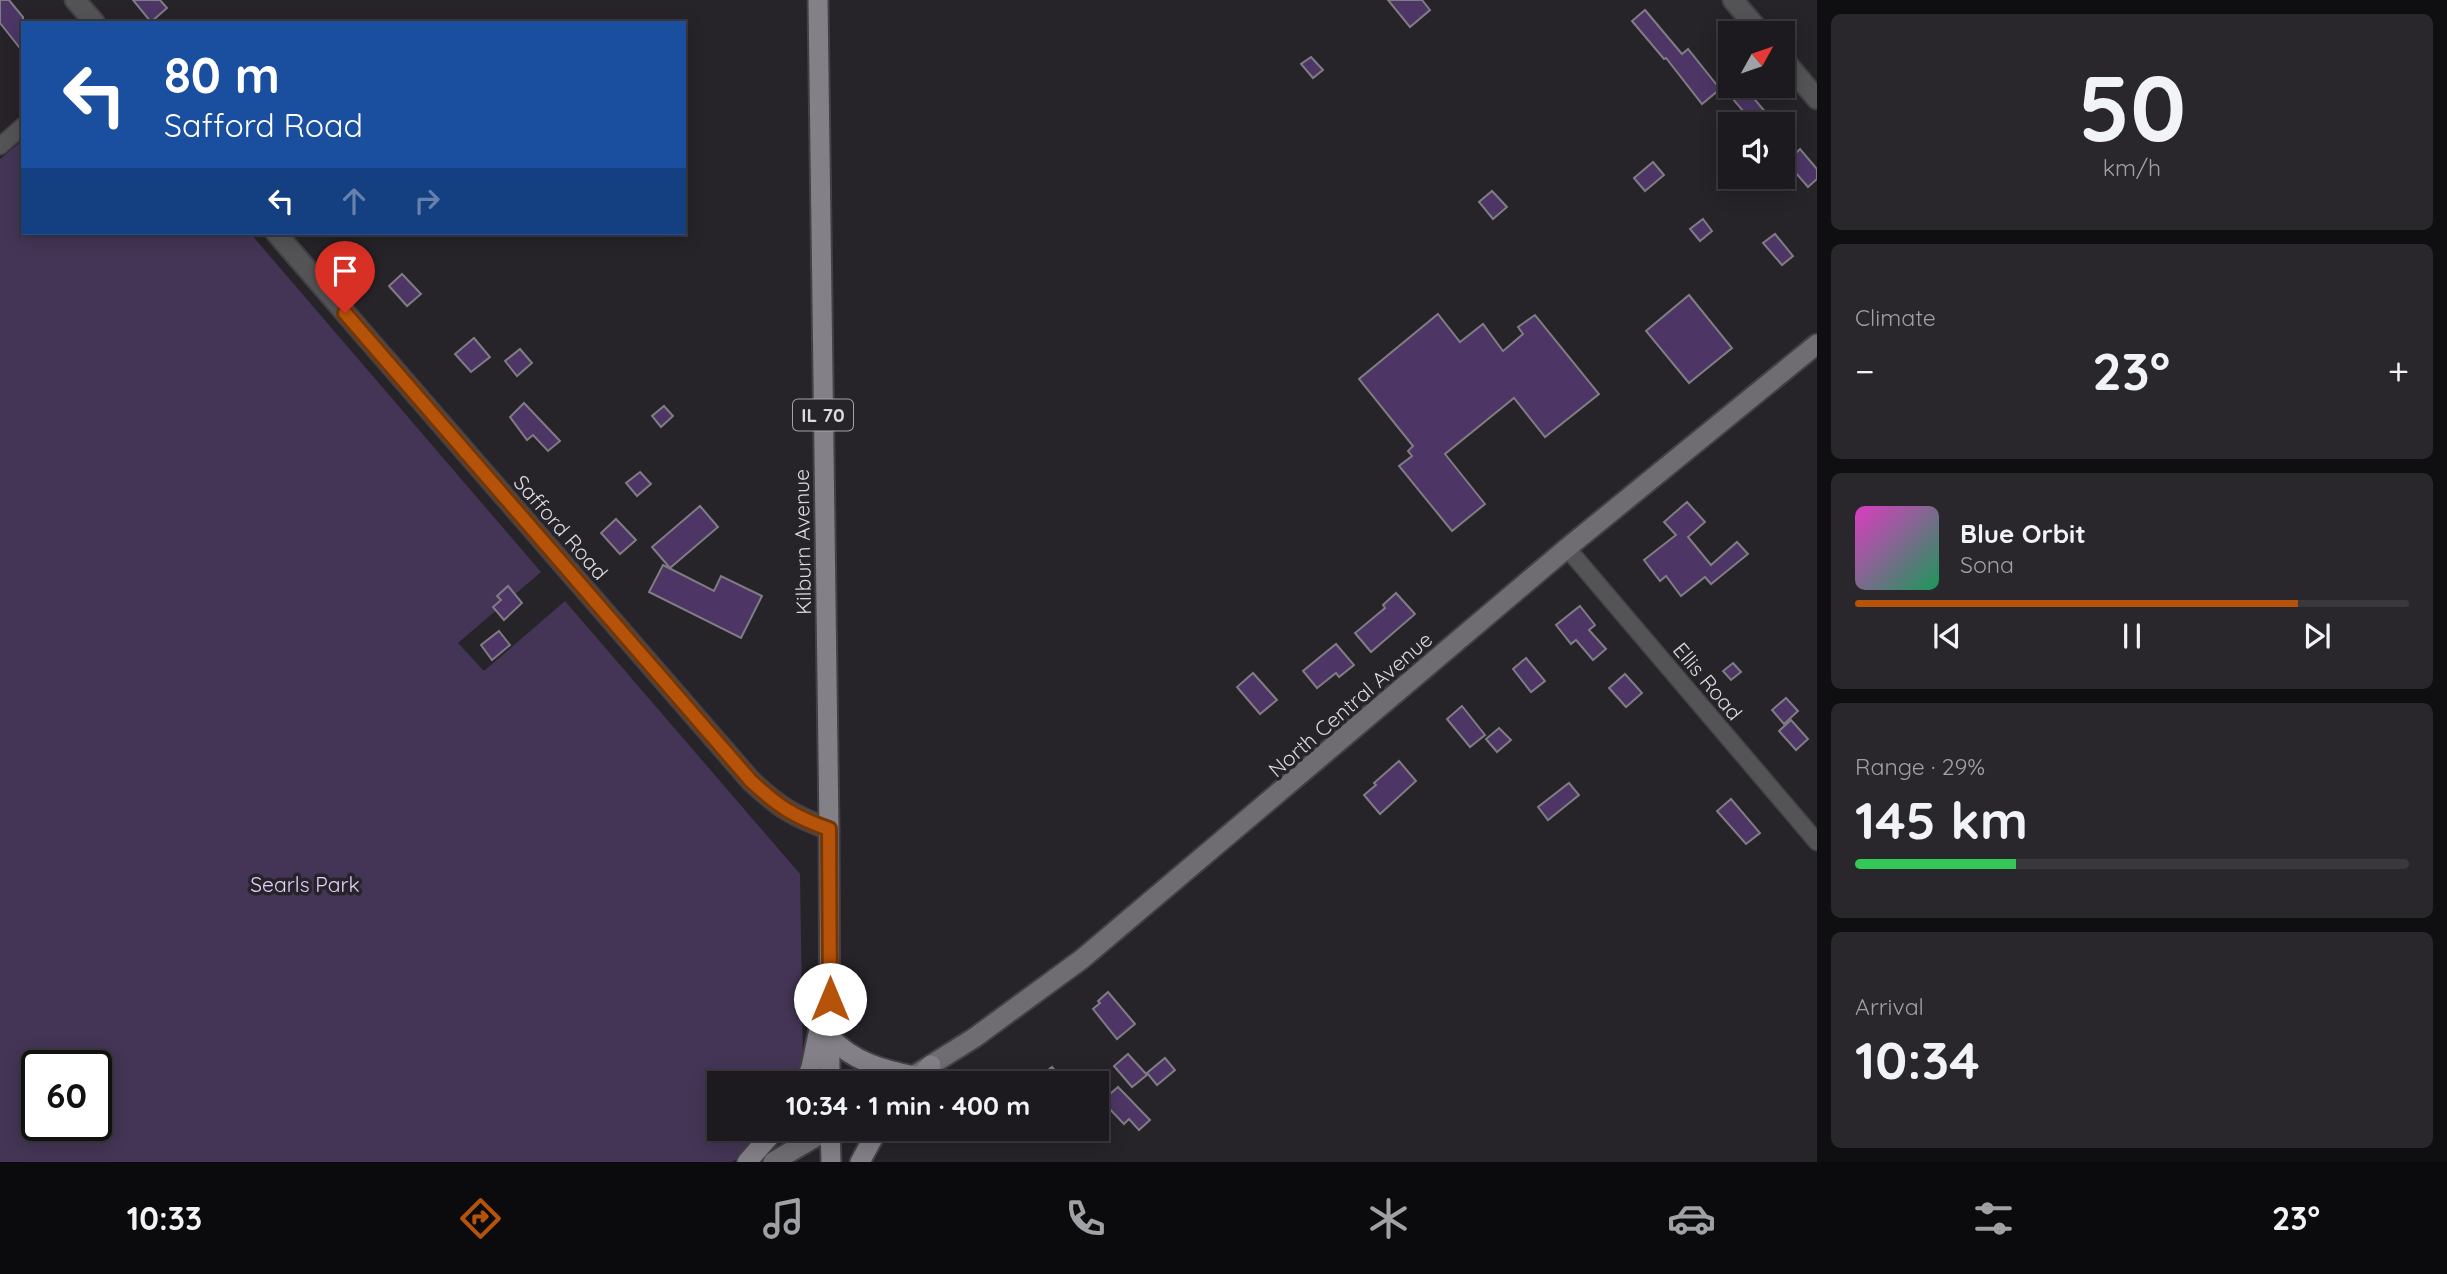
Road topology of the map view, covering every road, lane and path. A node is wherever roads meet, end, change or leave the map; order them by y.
1 (75, 0) edge
2 (818, 0) edge
3 (1733, 0) edge
4 (93, 21) edge
5 (1751, 21) edge
6 (1796, 74) edge
7 (1817, 99) edge
8 (21, 128) edge
9 (0, 146) edge
10 (278, 235) edge
11 (1817, 344) edge
12 (1567, 548) junction
13 (829, 829) junction
14 (1817, 842) edge
15 (830, 980) junction
16 (830, 1037) junction
17 (810, 1071) edge
18 (830, 1071) edge
19 (888, 1071) edge
20 (924, 1071) edge
21 (765, 1141) edge
22 (809, 1141) edge
23 (830, 1141) edge
24 (871, 1141) edge
25 (747, 1162) edge
26 (773, 1162) edge
27 (831, 1162) edge
28 (860, 1162) edge

1 - 4 street
2 - 13 main road, Kilburn Avenue / IL 70
3 - 5 street
6 - 7 street
8 - 9 street
10 - 13 street, Safford Road
11 - 12 main road, North Central Avenue
12 - 14 street, Ellis Road
12 - 20 main road, North Central Avenue
13 - 15 main road, Kilburn Avenue / IL 70
15 - 16 main road, Kilburn Avenue / IL 70
15 - 17 main road
16 - 18 main road, Kilburn Avenue / IL 70
16 - 19 main road
21 - 25 main road
22 - 26 main road
23 - 27 main road
24 - 28 main road

